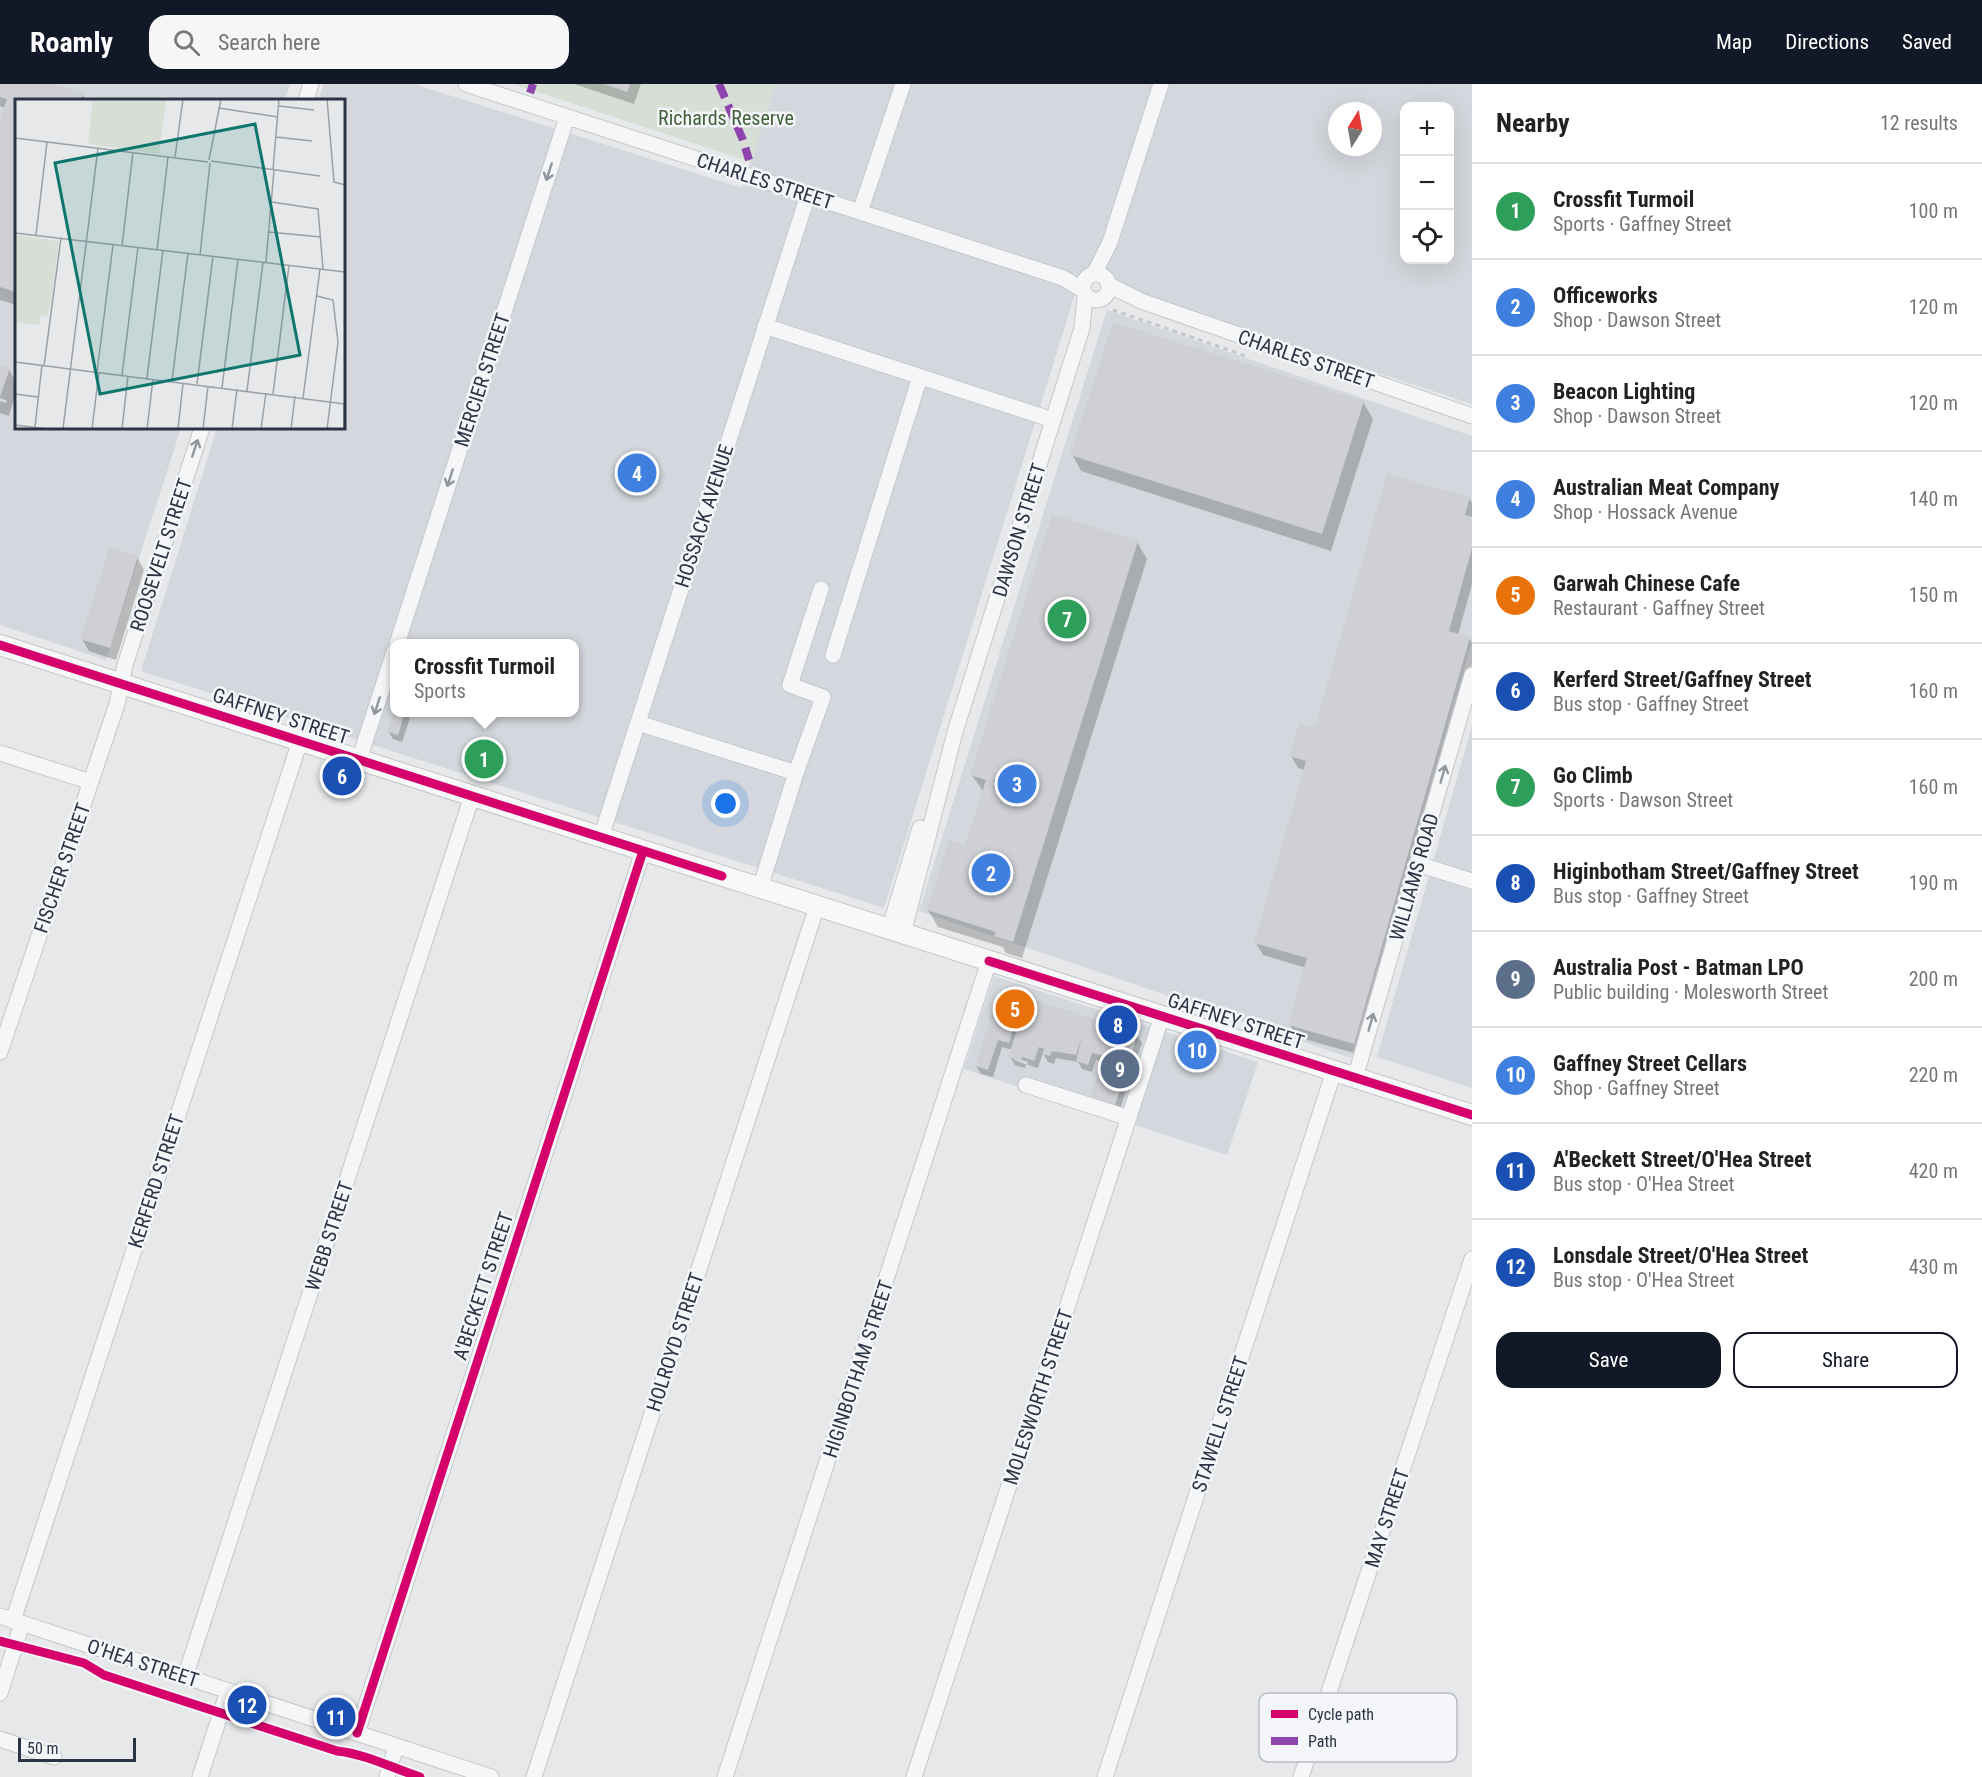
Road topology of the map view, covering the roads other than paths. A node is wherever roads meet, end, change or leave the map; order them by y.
1 (311, 84) edge
2 (466, 84) edge
3 (903, 84) edge
4 (1161, 84) edge
5 (306, 99) edge
6 (567, 117) junction
7 (808, 195) junction
8 (860, 212) junction
9 (1096, 287) junction
10 (765, 327) junction
11 (920, 376) junction
12 (1472, 416) edge
13 (1053, 420) junction
14 (202, 429) edge
15 (821, 589) dead end
16 (399, 639) edge
17 (0, 645) edge
18 (833, 655) dead end
19 (390, 664) edge
20 (1472, 675) edge
21 (122, 684) junction
22 (638, 723) junction
23 (300, 741) junction
24 (0, 753) edge
25 (359, 760) junction
26 (796, 773) junction
27 (91, 783) junction
28 (472, 796) junction
29 (601, 837) junction
30 (643, 851) junction
31 (1418, 864) junction
32 (1472, 881) edge
33 (760, 888) junction
34 (817, 906) junction
35 (896, 932) junction
36 (989, 962) junction
37 (1162, 1016) junction
38 (0, 1052) edge
39 (1334, 1071) junction
40 (1355, 1078) junction
41 (1026, 1085) dead end
42 (1472, 1115) edge
43 (1129, 1118) junction
44 (1472, 1259) edge
45 (12, 1620) edge
46 (185, 1677) junction
47 (228, 1691) junction
48 (0, 1693) edge
49 (1329, 1693) edge
50 (357, 1733) junction
51 (0, 1740) edge
52 (396, 1746) junction
53 (54, 1757) dead end
54 (1306, 1762) edge
55 (200, 1777) edge
56 (387, 1777) edge
57 (491, 1777) edge
58 (534, 1777) edge
59 (725, 1777) edge
60 (914, 1777) edge
61 (1105, 1777) edge
62 (1301, 1777) edge

1 - 5 street
2 - 6 street, CHARLES STREET
3 - 8 street
4 - 9 street, DAWSON STREET
6 - 7 street, CHARLES STREET
6 -> 16 street, MERCIER STREET
7 - 8 street, CHARLES STREET
7 - 10 street, HOSSACK AVENUE
8 - 9 street, CHARLES STREET
9 - 12 street, CHARLES STREET
9 - 13 street, DAWSON STREET
10 - 11 street
10 - 22 street, HOSSACK AVENUE
11 - 13 street
11 - 18 street
13 - 35 street, DAWSON STREET
21 -> 14 street, ROOSEVELT STREET
15 - 26 street
17 - 21 main road, GAFFNEY STREET
19 -> 25 street
31 -> 20 street, WILLIAMS ROAD
21 - 23 main road, GAFFNEY STREET
21 - 27 street, FISCHER STREET
22 - 26 street
22 - 29 street, HOSSACK AVENUE
23 - 25 main road, GAFFNEY STREET
23 - 45 street, KERFERD STREET
24 - 27 street
25 - 28 main road, GAFFNEY STREET
26 - 33 street
27 - 38 street, FISCHER STREET
28 - 29 main road, GAFFNEY STREET
28 - 46 street, WEBB STREET
29 - 30 main road, GAFFNEY STREET
30 - 33 main road, GAFFNEY STREET
30 - 50 street, A'BECKETT STREET
31 - 32 street
40 -> 31 street, WILLIAMS ROAD
33 - 34 main road, GAFFNEY STREET
34 - 35 main road, GAFFNEY STREET
34 - 58 street, HOLROYD STREET
35 - 36 main road, GAFFNEY STREET
36 - 37 main road, GAFFNEY STREET
36 - 59 street, HIGINBOTHAM STREET
37 - 39 main road, GAFFNEY STREET
37 - 43 street, MOLESWORTH STREET
39 - 40 main road, GAFFNEY STREET
39 - 61 street, STAWELL STREET
40 - 42 main road, GAFFNEY STREET
41 - 43 street
43 - 60 street, MOLESWORTH STREET
44 - 49 street, MAY STREET
45 - 46 street, O'HEA STREET
45 - 48 street, KERFERD STREET
46 - 47 street, O'HEA STREET
47 - 50 street, O'HEA STREET
47 - 55 street
50 - 52 street, O'HEA STREET
51 - 53 street
52 - 56 street
52 - 57 street, O'HEA STREET
54 - 62 street, MAY STREET

